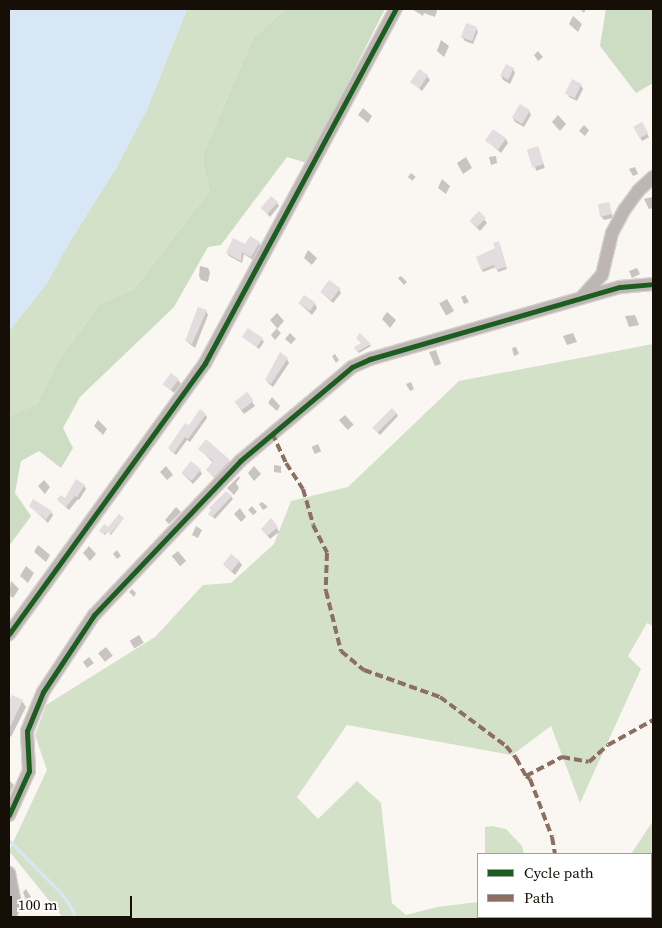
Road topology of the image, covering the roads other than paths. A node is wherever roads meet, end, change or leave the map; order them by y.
1 (396, 9) edge
2 (653, 177) edge
3 (653, 284) edge
4 (581, 298) junction
5 (9, 634) edge
6 (9, 815) edge
7 (9, 873) edge
8 (10, 919) edge

1 - 5 street
2 - 4 street
3 - 4 street
4 - 6 street
7 - 8 street

